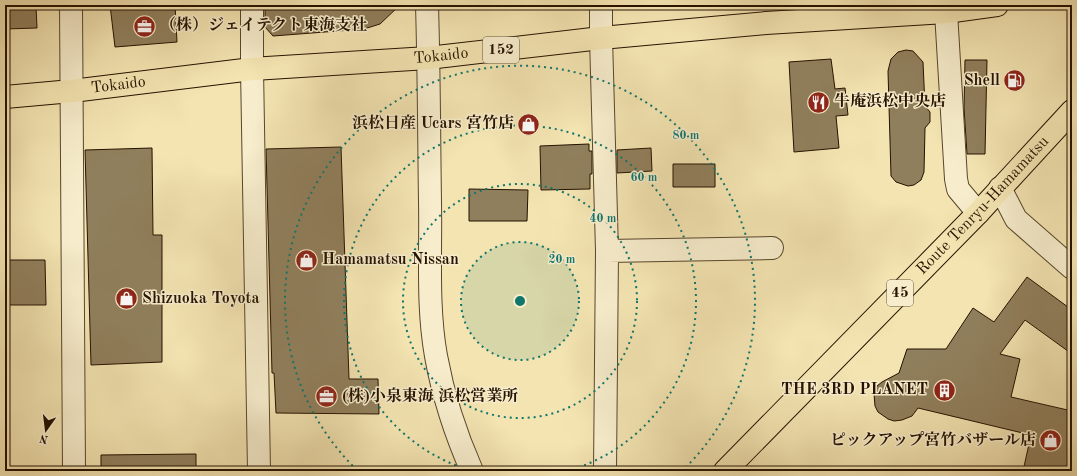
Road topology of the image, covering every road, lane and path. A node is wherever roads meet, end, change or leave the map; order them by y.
1 (72, 5) edge
2 (252, 5) edge
3 (427, 5) edge
4 (600, 5) edge
5 (997, 5) edge
6 (945, 8) edge
7 (600, 38) junction
8 (428, 58) junction
9 (252, 69) junction
10 (72, 91) junction
11 (5, 97) edge
12 (1072, 111) edge
13 (1000, 188) junction
14 (978, 213) junction
15 (772, 248) dead end
16 (607, 251) junction
17 (1072, 268) edge
18 (74, 471) edge
19 (259, 471) edge
20 (472, 471) edge
21 (605, 471) edge
22 (725, 471) edge

1 - 10 street
2 - 9 street
3 - 8 street
4 - 7 street
5 - 6 main road, Tokaido / 152
6 - 7 main road, Tokaido / 152
6 - 14 street
7 - 8 main road, Tokaido / 152
7 - 16 street
8 - 9 main road, Tokaido / 152
8 - 20 street
9 - 10 main road, Tokaido / 152
9 - 19 street
10 - 11 main road, Tokaido / 152
10 - 18 street
12 - 13 main road, Route Tenryu-Hamamatsu / 45
13 - 14 main road, Route Tenryu-Hamamatsu / 45
13 - 17 street
14 - 22 main road, Route Tenryu-Hamamatsu / 45
15 - 16 street
16 - 21 street

